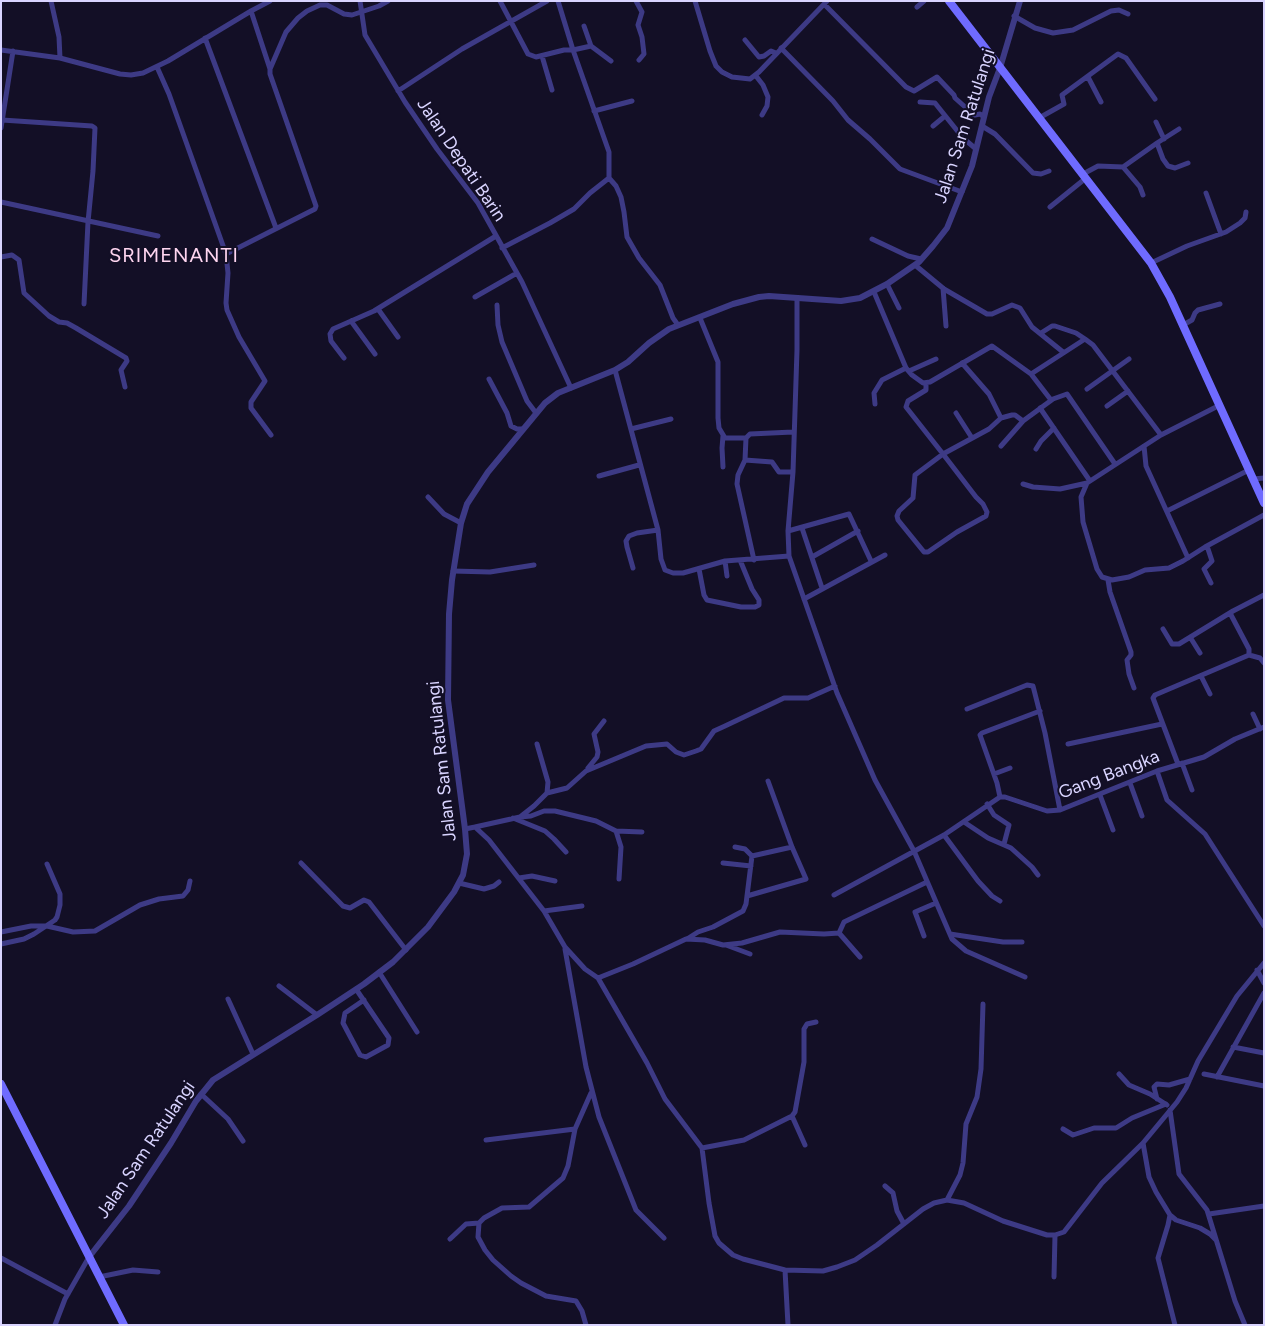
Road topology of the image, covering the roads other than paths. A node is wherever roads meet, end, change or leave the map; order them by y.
1 (52, 1) edge
2 (270, 1) edge
3 (360, 1) edge
4 (388, 1) edge
5 (500, 1) edge
6 (547, 1) edge
7 (558, 1) edge
8 (636, 1) edge
9 (695, 1) edge
10 (924, 1) edge
11 (949, 1) edge
12 (1020, 1) edge
13 (825, 3) edge
14 (917, 7) dead end
15 (251, 11) junction
16 (361, 12) junction
17 (1128, 14) dead end
18 (1014, 16) junction
19 (512, 22) junction
20 (584, 26) dead end
21 (205, 38) junction
22 (745, 40) dead end
23 (591, 46) junction
24 (781, 48) junction
25 (1, 50) edge
26 (573, 50) junction
27 (13, 52) junction
28 (776, 53) junction
29 (542, 56) junction
30 (60, 58) junction
31 (639, 60) dead end
32 (611, 61) dead end
33 (157, 67) junction
34 (1000, 68) junction
35 (270, 69) junction
36 (756, 76) junction
37 (1088, 77) junction
38 (552, 90) dead end
39 (398, 91) junction
40 (1155, 99) dead end
41 (632, 101) dead end
42 (920, 102) dead end
43 (1101, 102) dead end
44 (594, 111) junction
45 (762, 115) dead end
46 (945, 116) junction
47 (984, 117) junction
48 (1039, 118) junction
49 (2, 120) edge
50 (1156, 122) dead end
51 (933, 126) dead end
52 (982, 126) junction
53 (1, 128) edge
54 (1179, 130) dead end
55 (1164, 139) junction
56 (1157, 143) junction
57 (976, 149) junction
58 (1188, 163) dead end
59 (1123, 167) junction
60 (1049, 171) dead end
61 (1084, 176) junction
62 (609, 178) junction
63 (962, 192) junction
64 (1206, 193) dead end
65 (1143, 196) dead end
66 (1, 202) edge
67 (1050, 207) dead end
68 (1246, 212) dead end
69 (88, 222) junction
70 (276, 228) junction
71 (1220, 234) junction
72 (158, 236) dead end
73 (496, 236) junction
74 (872, 239) dead end
75 (502, 248) junction
76 (226, 254) junction
77 (1, 257) edge
78 (921, 259) junction
79 (1151, 263) junction
80 (915, 265) junction
81 (517, 272) junction
82 (888, 284) junction
83 (943, 288) junction
84 (874, 292) junction
85 (476, 297) dead end
86 (797, 298) junction
87 (84, 304) dead end
88 (1220, 304) dead end
89 (497, 306) dead end
90 (899, 308) dead end
91 (378, 309) junction
92 (700, 318) junction
93 (351, 321) junction
94 (678, 325) junction
95 (1183, 325) junction
96 (946, 326) dead end
97 (1040, 333) junction
98 (398, 337) dead end
99 (1085, 339) junction
100 (1063, 352) junction
101 (375, 354) dead end
102 (344, 358) dead end
103 (936, 359) dead end
104 (1129, 359) dead end
105 (962, 362) junction
106 (908, 369) junction
107 (614, 370) junction
108 (1113, 372) junction
109 (1031, 374) junction
110 (489, 379) dead end
111 (926, 383) junction
112 (125, 387) dead end
113 (571, 388) junction
114 (1087, 389) dead end
115 (1128, 391) junction
116 (1051, 400) junction
117 (875, 404) dead end
118 (1220, 405) junction
119 (1107, 406) dead end
120 (1040, 408) junction
121 (536, 413) junction
122 (956, 414) dead end
123 (1001, 418) junction
124 (671, 419) dead end
125 (1023, 421) junction
126 (1054, 428) junction
127 (522, 429) junction
128 (631, 429) junction
129 (793, 432) junction
130 (271, 435) dead end
131 (1161, 435) junction
132 (723, 436) junction
133 (746, 438) junction
134 (972, 438) junction
135 (1001, 446) dead end
136 (1144, 446) junction
137 (1036, 449) dead end
138 (943, 454) junction
139 (745, 460) junction
140 (1115, 464) junction
141 (639, 465) junction
142 (723, 467) dead end
143 (1250, 470) junction
144 (793, 472) junction
145 (599, 476) dead end
146 (1264, 478) edge
147 (1254, 479) junction
148 (1089, 482) junction
149 (1024, 484) dead end
150 (428, 497) dead end
151 (1264, 503) edge
152 (1166, 511) junction
153 (1264, 515) edge
154 (461, 523) junction
155 (802, 528) junction
156 (658, 530) junction
157 (788, 531) junction
158 (858, 531) junction
159 (1207, 546) junction
160 (885, 555) dead end
161 (789, 556) junction
162 (812, 557) junction
163 (1188, 558) junction
164 (740, 560) junction
165 (754, 560) junction
166 (725, 561) junction
167 (871, 561) junction
168 (534, 565) dead end
169 (633, 568) dead end
170 (699, 569) junction
171 (453, 570) junction
172 (727, 576) dead end
173 (1108, 580) junction
174 (1211, 583) dead end
175 (822, 588) junction
176 (1264, 596) edge
177 (804, 599) junction
178 (1230, 613) junction
179 (1163, 629) dead end
180 (1190, 637) junction
181 (1200, 653) dead end
182 (1249, 655) junction
183 (1264, 663) edge
184 (1201, 676) junction
185 (835, 686) junction
186 (1134, 688) dead end
187 (1210, 694) dead end
188 (967, 709) dead end
189 (1040, 711) junction
190 (1253, 714) dead end
191 (604, 721) dead end
192 (1162, 724) junction
193 (1262, 729) edge
194 (537, 744) dead end
195 (1068, 744) dead end
196 (1180, 763) junction
197 (1010, 768) dead end
198 (1157, 770) junction
199 (586, 771) junction
200 (994, 774) junction
201 (768, 781) dead end
202 (1130, 782) junction
203 (1192, 790) dead end
204 (547, 793) junction
205 (1100, 795) junction
206 (1000, 797) junction
207 (987, 804) junction
208 (1060, 810) junction
209 (1142, 816) dead end
210 (520, 817) junction
211 (513, 818) junction
212 (964, 822) junction
213 (476, 827) junction
214 (465, 828) junction
215 (1113, 830) dead end
216 (616, 831) junction
217 (642, 832) dead end
218 (944, 834) junction
219 (1004, 844) junction
220 (735, 847) dead end
221 (792, 848) junction
222 (566, 852) dead end
223 (914, 852) junction
224 (752, 856) junction
225 (301, 863) dead end
226 (723, 863) dead end
227 (47, 864) dead end
228 (751, 866) junction
229 (1038, 875) dead end
230 (519, 878) junction
231 (619, 879) dead end
232 (190, 881) dead end
233 (555, 881) dead end
234 (498, 882) dead end
235 (927, 882) junction
236 (459, 883) junction
237 (747, 896) junction
238 (834, 896) dead end
239 (1000, 901) dead end
240 (936, 903) junction
241 (582, 906) dead end
242 (544, 911) junction
243 (47, 926) junction
244 (1264, 926) edge
245 (1, 932) edge
246 (839, 933) junction
247 (950, 934) junction
248 (924, 936) dead end
249 (686, 939) junction
250 (1022, 942) dead end
251 (1, 944) edge
252 (723, 944) junction
253 (565, 947) junction
254 (406, 950) junction
255 (750, 954) dead end
256 (860, 957) dead end
257 (1264, 963) edge
258 (1257, 970) junction
259 (379, 972) junction
260 (1025, 977) dead end
261 (598, 978) junction
262 (1264, 983) edge
263 (279, 986) dead end
264 (356, 989) junction
265 (1264, 993) edge
266 (228, 999) dead end
267 (364, 1000) junction
268 (983, 1004) dead end
269 (317, 1015) junction
270 (816, 1022) dead end
271 (417, 1032) dead end
272 (1233, 1047) junction
273 (1264, 1053) edge
274 (254, 1054) junction
275 (1119, 1074) dead end
276 (1204, 1074) dead end
277 (1217, 1077) junction
278 (1190, 1080) junction
279 (1, 1084) edge
280 (1264, 1086) edge
281 (591, 1092) junction
282 (201, 1094) junction
283 (1157, 1099) junction
284 (1166, 1104) junction
285 (1171, 1109) junction
286 (792, 1116) junction
287 (575, 1129) junction
288 (1063, 1129) dead end
289 (486, 1140) dead end
290 (243, 1141) dead end
291 (1143, 1143) junction
292 (805, 1145) dead end
293 (702, 1148) junction
294 (885, 1186) dead end
295 (947, 1200) junction
296 (1264, 1206) edge
297 (1170, 1214) junction
298 (1209, 1214) junction
299 (479, 1223) junction
300 (904, 1224) junction
301 (1056, 1235) junction
302 (664, 1238) dead end
303 (450, 1239) dead end
304 (1216, 1240) junction
305 (89, 1257) junction
306 (1, 1258) edge
307 (785, 1270) junction
308 (158, 1272) dead end
309 (99, 1277) junction
310 (1054, 1277) dead end
311 (68, 1294) junction
312 (1245, 1323) edge
313 (55, 1325) edge
314 (124, 1325) edge
315 (586, 1325) edge
316 (788, 1325) edge
317 (1175, 1325) edge

1 - 30 street
2 - 15 street
3 - 16 street, Jalan Depati Barin
4 - 16 street
5 - 19 street
6 - 19 street
7 - 26 street
8 - 31 street
9 - 36 street
10 - 14 street
11 - 34 main road
12 - 18 street, Jalan Sam Ratulangi
13 - 24 street
13 - 47 street
15 - 21 street
15 - 35 street
16 - 35 street
16 - 39 street, Jalan Depati Barin
17 - 18 street
18 - 34 street, Jalan Sam Ratulangi
19 - 29 street
19 - 39 street
20 - 23 street
21 - 33 street
21 - 70 street
22 - 28 street
23 - 26 street
23 - 32 street
24 - 28 street
24 - 63 street
25 - 27 street
26 - 29 street
26 - 44 street
27 - 30 street
27 - 49 street
28 - 36 street
29 - 38 street
30 - 33 street
33 - 76 street
34 - 47 street, Jalan Sam Ratulangi
34 - 48 main road
35 - 70 street
36 - 45 street
37 - 40 street
37 - 43 street
37 - 48 street
39 - 73 street, Jalan Depati Barin
41 - 44 street
42 - 46 street
44 - 62 street
46 - 51 street
46 - 57 street
47 - 52 street, Jalan Sam Ratulangi
48 - 61 main road
49 - 53 street
49 - 69 street
50 - 55 street
52 - 57 street, Jalan Sam Ratulangi
52 - 60 street
54 - 55 street
55 - 56 street
56 - 58 street
56 - 59 street
57 - 63 street, Jalan Sam Ratulangi
59 - 61 street
59 - 65 street
61 - 67 street
61 - 79 main road
62 - 75 street
62 - 94 street
63 - 78 street, Jalan Sam Ratulangi
64 - 71 street
66 - 69 street
68 - 71 street
69 - 72 street
69 - 87 street
70 - 76 street
71 - 79 street
73 - 75 street, Jalan Depati Barin
73 - 91 street
74 - 78 street
75 - 81 street, Jalan Depati Barin
76 - 130 street
77 - 112 street
78 - 80 street, Jalan Sam Ratulangi
79 - 95 main road
80 - 82 street, Jalan Sam Ratulangi
80 - 83 street
81 - 85 street
81 - 113 street, Jalan Depati Barin
82 - 84 street, Jalan Sam Ratulangi
82 - 90 street
83 - 96 street
83 - 97 street
84 - 86 street, Jalan Sam Ratulangi
84 - 106 street
86 - 92 street, Jalan Sam Ratulangi
86 - 129 street
88 - 95 street
89 - 121 street
91 - 93 street
91 - 98 street
92 - 94 street, Jalan Sam Ratulangi
92 - 132 street
93 - 101 street
93 - 102 street
94 - 107 street, Jalan Sam Ratulangi
95 - 118 main road
97 - 99 street
97 - 100 street
99 - 100 street
99 - 108 street
100 - 109 street
103 - 106 street
104 - 108 street
105 - 109 street
105 - 111 street
105 - 123 street
106 - 111 street
106 - 117 street
107 - 113 street, Jalan Sam Ratulangi
107 - 128 street
108 - 114 street
108 - 115 street
109 - 116 street
110 - 127 street
111 - 138 street
113 - 121 street, Jalan Sam Ratulangi
115 - 119 street
115 - 131 street
116 - 120 street
116 - 140 street
118 - 131 street
118 - 143 main road
120 - 125 street
120 - 126 street
121 - 127 street, Jalan Sam Ratulangi
122 - 134 street
123 - 125 street
123 - 134 street
124 - 128 street
125 - 135 street
126 - 137 street
126 - 148 street
127 - 154 street, Jalan Sam Ratulangi
128 - 141 street
129 - 133 street
129 - 144 street
131 - 136 street
132 - 133 street
132 - 142 street
133 - 139 street
134 - 138 street
136 - 140 street
136 - 152 street
138 - 138 street
139 - 144 street
139 - 165 street
140 - 148 street
141 - 145 street
141 - 156 street
143 - 147 main road
143 - 152 street
144 - 157 street
146 - 147 street
147 - 151 main road
148 - 149 street
148 - 173 street
150 - 154 street
152 - 163 street
153 - 159 street
154 - 171 street, Jalan Sam Ratulangi
155 - 157 street
155 - 158 street
155 - 162 street
156 - 169 street
156 - 170 street
157 - 161 street
158 - 162 street
158 - 167 street
159 - 163 street
159 - 174 street
160 - 167 street
161 - 165 street
161 - 177 street
162 - 175 street
163 - 173 street
164 - 165 street
164 - 166 street
164 - 170 street
166 - 170 street
166 - 172 street
167 - 175 street
168 - 171 street
171 - 214 street, Jalan Sam Ratulangi
173 - 186 street
175 - 177 street
176 - 178 street
177 - 185 street
178 - 180 street
178 - 182 street
179 - 180 street
180 - 181 street
182 - 183 street
182 - 184 street
184 - 187 street
184 - 192 street
185 - 199 street
185 - 223 street
188 - 189 street
189 - 200 street
189 - 208 street
190 - 193 street
191 - 199 street
192 - 195 street
192 - 196 street
193 - 196 street, Gang Bangka
194 - 204 street
196 - 198 street, Gang Bangka
196 - 203 street
197 - 200 street
198 - 202 street, Gang Bangka
198 - 244 street
199 - 204 street
200 - 206 street
201 - 221 street
202 - 205 street, Gang Bangka
202 - 209 street
204 - 210 street
205 - 208 street, Gang Bangka
205 - 215 street
206 - 207 street
206 - 208 street, Gang Bangka
207 - 212 street
207 - 219 street
210 - 211 street
210 - 216 street
211 - 213 street
211 - 222 street
212 - 218 street
212 - 219 street
213 - 214 street
213 - 230 street
214 - 236 street, Jalan Sam Ratulangi
216 - 217 street
216 - 231 street
218 - 223 street
218 - 239 street
219 - 229 street
220 - 224 street
221 - 224 street
221 - 237 street
223 - 235 street
223 - 238 street
224 - 228 street
225 - 254 street
226 - 228 street
227 - 243 street
228 - 237 street
230 - 233 street
230 - 242 street
232 - 243 street
234 - 236 street
235 - 240 street
235 - 246 street
236 - 254 street, Jalan Sam Ratulangi
237 - 249 street
240 - 247 street
240 - 248 street
241 - 242 street
242 - 253 street
243 - 245 street
243 - 251 street
246 - 252 street
246 - 256 street
247 - 250 street
247 - 260 street
249 - 252 street
249 - 261 street
252 - 255 street
253 - 261 street
253 - 281 street
254 - 259 street, Jalan Sam Ratulangi
257 - 258 street
258 - 262 street
258 - 278 street
259 - 264 street, Jalan Sam Ratulangi
259 - 271 street
261 - 293 street
263 - 269 street
264 - 267 street
264 - 269 street, Jalan Sam Ratulangi
265 - 272 street
266 - 274 street
267 - 267 street
268 - 295 street
269 - 274 street, Jalan Sam Ratulangi
270 - 286 street
272 - 273 street
272 - 277 street
274 - 282 street, Jalan Sam Ratulangi
275 - 283 street
276 - 277 street
277 - 280 street
278 - 283 street
278 - 285 street
279 - 305 main road
281 - 287 street
281 - 302 street
282 - 290 street
282 - 305 street, Jalan Sam Ratulangi
283 - 284 street
284 - 285 street
284 - 288 street
285 - 291 street
285 - 298 street
286 - 292 street
286 - 293 street
287 - 289 street
287 - 299 street
291 - 297 street
291 - 301 street
293 - 307 street
294 - 300 street
295 - 300 street
295 - 301 street
296 - 298 street
297 - 304 street
297 - 317 street
298 - 304 street
299 - 303 street
299 - 315 street
300 - 307 street
301 - 310 street
304 - 312 street
305 - 309 main road
305 - 311 street
306 - 311 street
307 - 316 street
308 - 309 street
309 - 314 main road
311 - 313 street

